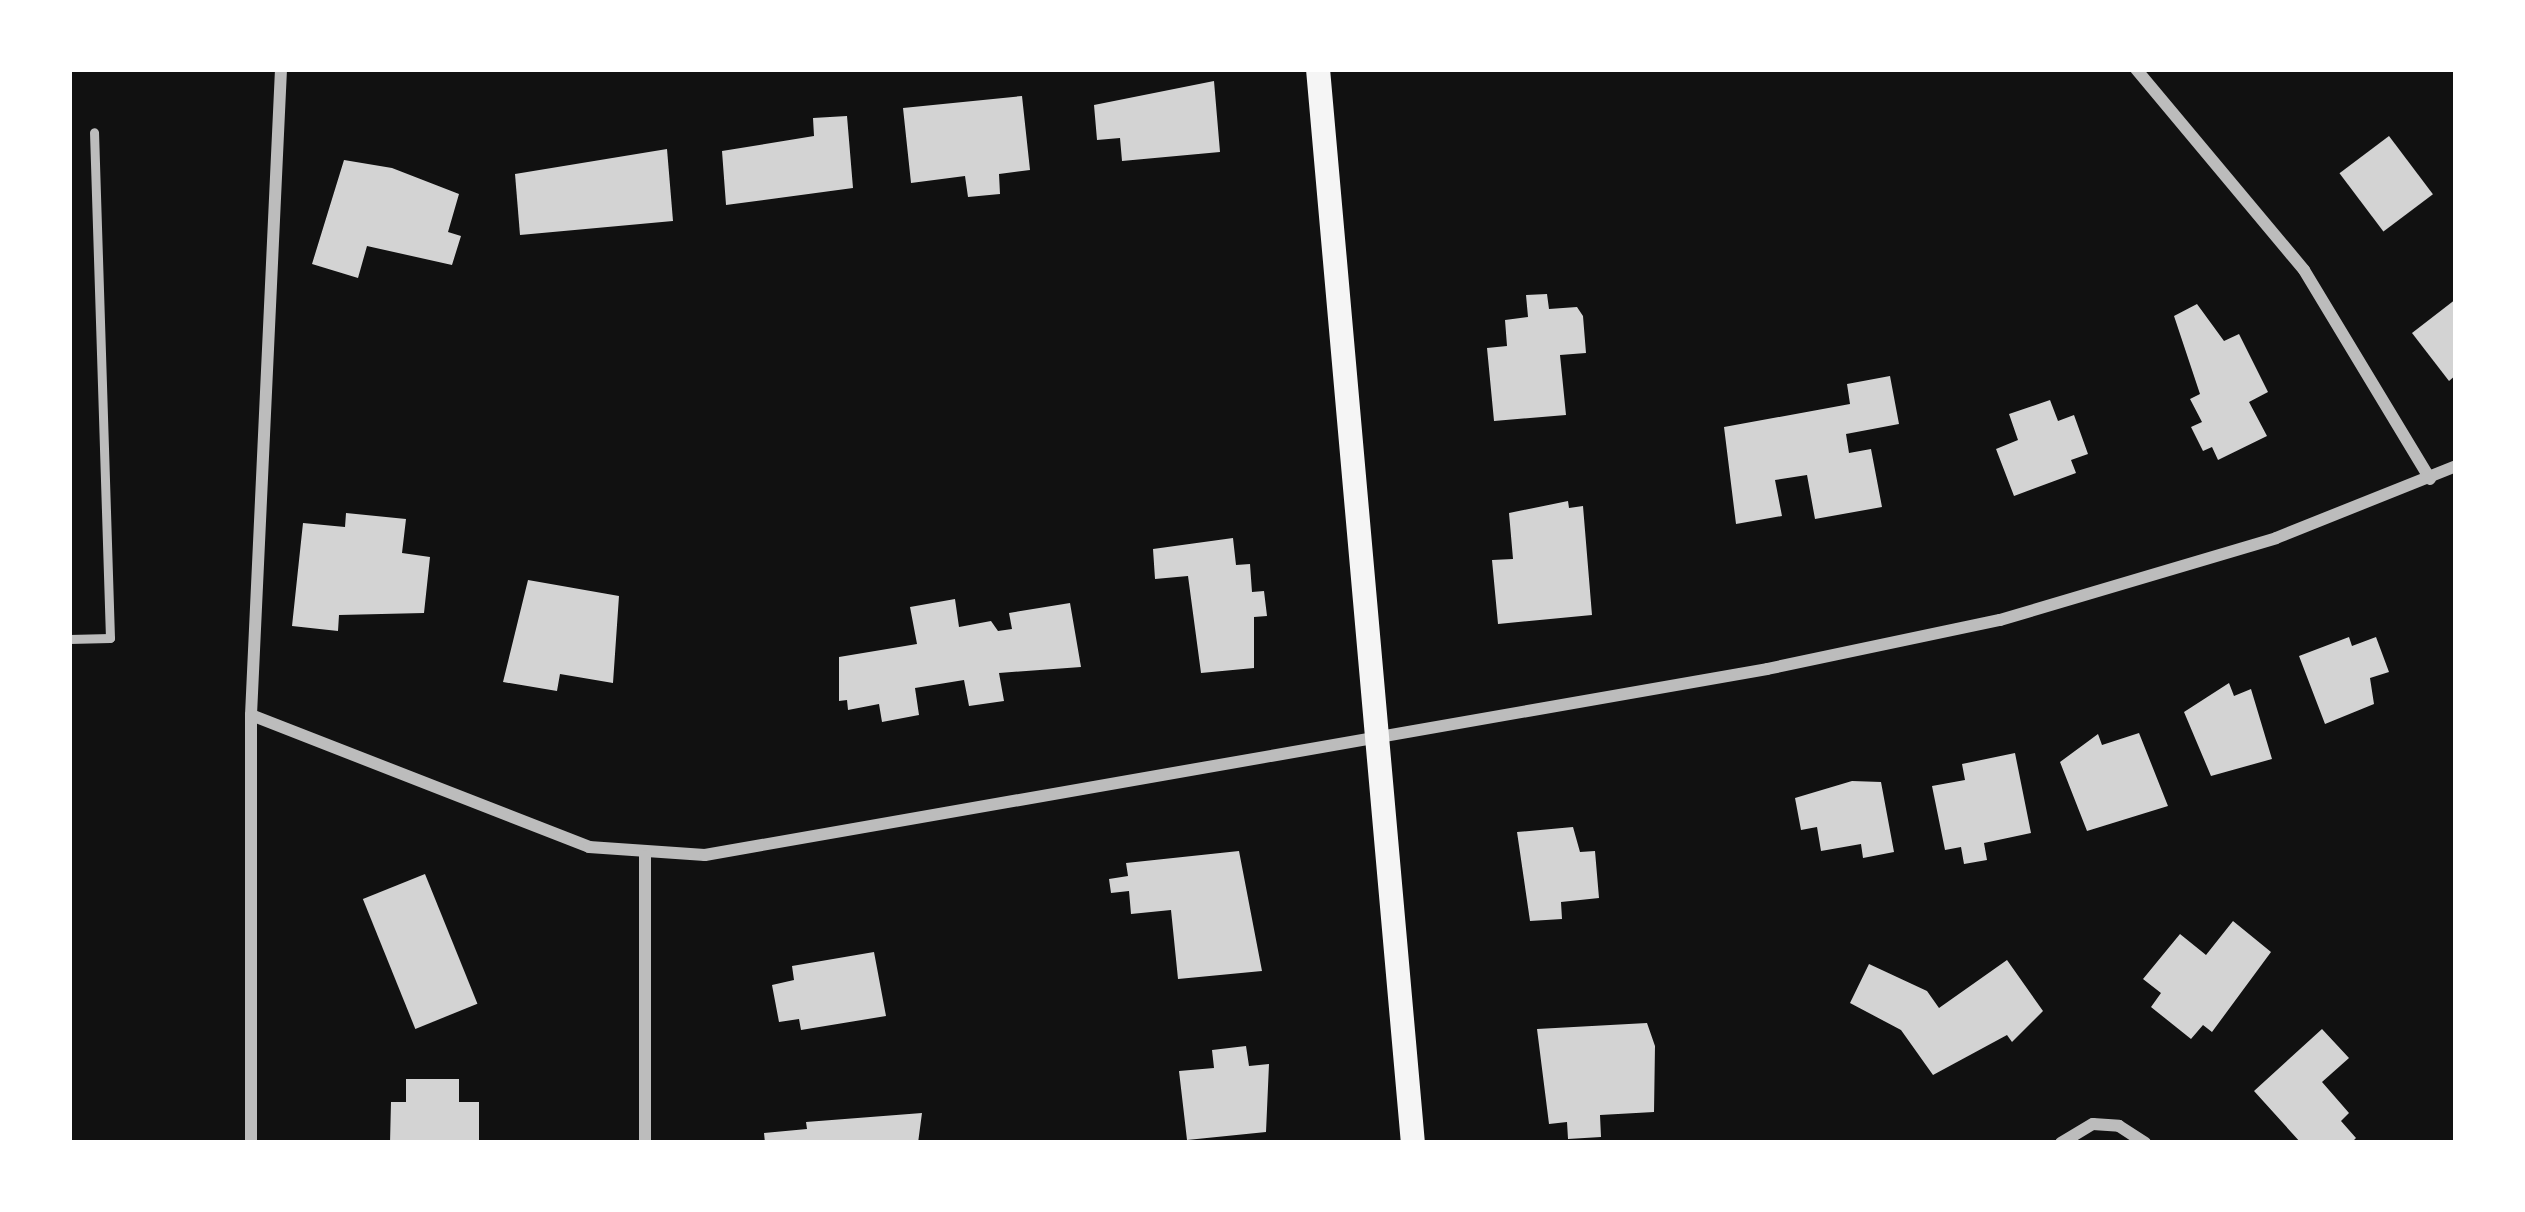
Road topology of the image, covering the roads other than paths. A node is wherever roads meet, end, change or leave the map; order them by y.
1 (281, 69) edge
2 (1318, 69) edge
3 (2136, 69) edge
4 (94, 132) dead end
5 (2456, 466) edge
6 (2431, 479) junction
7 (69, 639) edge
8 (251, 715) junction
9 (1377, 736) junction
10 (645, 856) junction
11 (251, 1143) edge
12 (645, 1143) edge
13 (1412, 1143) edge
14 (2061, 1143) edge
15 (2145, 1143) edge

1 - 8 street
2 - 9 main road
3 - 6 street
4 - 7 lane
5 - 6 street
6 - 9 street
8 - 10 street
8 - 11 street
9 - 10 street
9 - 13 main road
10 - 12 street
14 - 15 street

